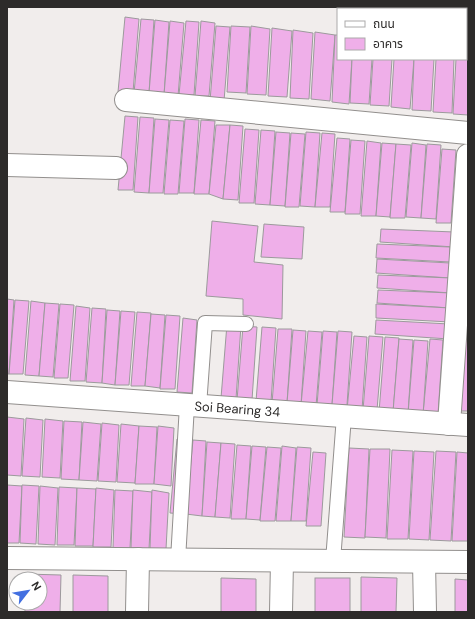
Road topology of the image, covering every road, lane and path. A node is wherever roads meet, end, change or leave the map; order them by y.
1 (126, 100) dead end
2 (468, 133) edge
3 (468, 154) edge
4 (7, 165) edge
5 (116, 168) dead end
6 (246, 324) dead end
7 (7, 392) edge
8 (193, 406) junction
9 (344, 416) junction
10 (459, 425) edge
11 (7, 558) edge
12 (138, 559) junction
13 (178, 560) junction
14 (282, 561) junction
15 (333, 561) junction
16 (424, 562) junction
17 (468, 562) edge
18 (137, 612) edge
19 (281, 612) edge
20 (425, 612) edge

1 - 2 street
3 - 10 street
4 - 5 street
6 - 8 lane
7 - 8 street, Soi Bearing 34
8 - 9 street, Soi Bearing 34
8 - 13 lane
9 - 10 street, Soi Bearing 34
9 - 15 lane
11 - 12 street
12 - 13 street
12 - 18 street
13 - 14 street
14 - 15 street
14 - 19 street
15 - 16 street
16 - 17 street
16 - 20 street

